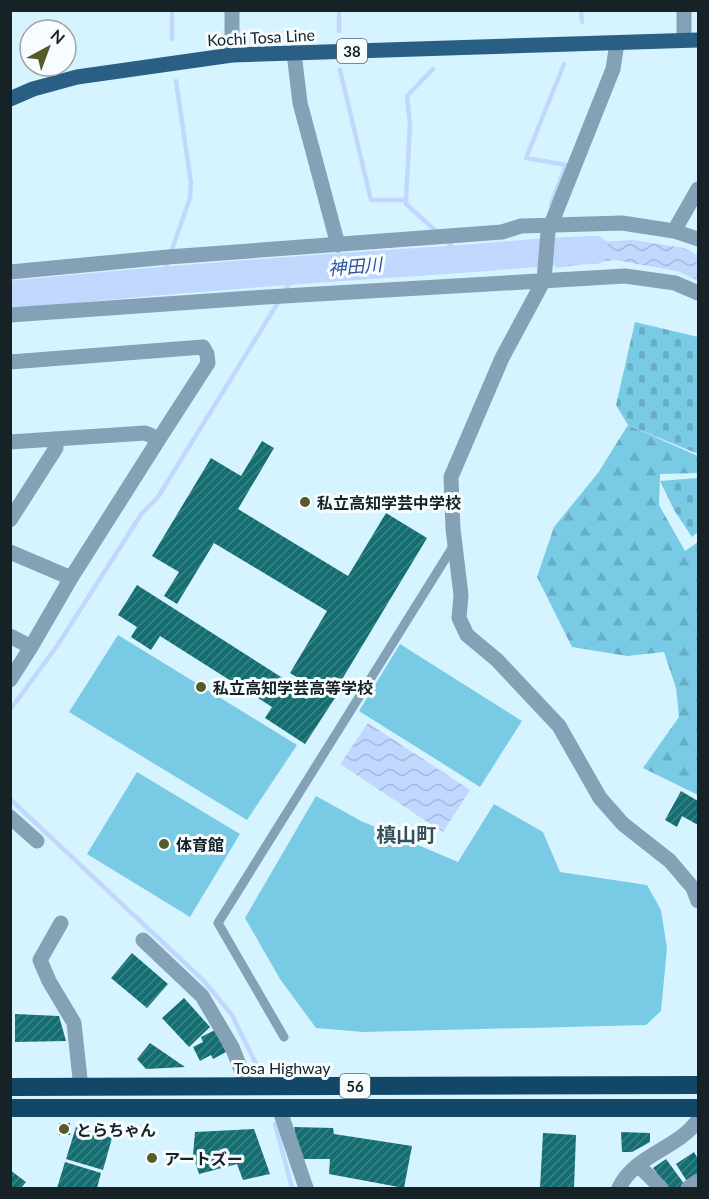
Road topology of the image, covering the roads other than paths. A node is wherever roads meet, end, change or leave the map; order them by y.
1 (232, 10) edge
2 (684, 10) edge
3 (691, 40) edge
4 (617, 43) junction
5 (294, 52) junction
6 (232, 55) junction
7 (10, 99) edge
8 (699, 189) edge
9 (549, 229) junction
10 (674, 231) junction
11 (699, 239) edge
12 (338, 245) junction
13 (10, 272) edge
14 (544, 277) junction
15 (699, 293) edge
16 (10, 315) edge
17 (10, 362) edge
18 (54, 439) junction
19 (159, 439) junction
20 (10, 442) edge
21 (10, 520) edge
22 (455, 543) junction
23 (10, 552) edge
24 (71, 578) junction
25 (10, 636) edge
26 (31, 647) junction
27 (10, 680) edge
28 (10, 817) edge
29 (37, 841) dead end
30 (698, 898) edge
31 (61, 922) dead end
32 (143, 940) dead end
33 (284, 1037) dead end
34 (699, 1085) edge
35 (248, 1087) junction
36 (10, 1088) edge
37 (81, 1088) junction
38 (10, 1108) edge
39 (279, 1108) junction
40 (698, 1119) edge
41 (638, 1165) junction
42 (699, 1181) edge
43 (306, 1188) edge
44 (619, 1188) edge
45 (661, 1188) edge
46 (688, 1188) edge

1 - 6 street
2 - 3 street
3 - 4 main road, Kochi Tosa Line / 38
4 - 5 main road, Kochi Tosa Line / 38
4 - 9 street
5 - 6 main road, Kochi Tosa Line / 38
5 - 12 street
6 - 7 main road, Kochi Tosa Line / 38
8 - 10 street
9 - 10 street
9 - 12 street
9 - 14 street
10 - 11 street
12 - 13 street
14 - 15 street
14 - 16 street
14 - 22 street
17 - 19 street
18 - 19 street
18 - 20 street
18 - 21 street
19 - 24 street
22 - 30 street
22 - 33 lane
23 - 24 street
24 - 26 street
25 - 26 street
26 - 27 street
28 - 29 street
31 - 37 street
32 - 35 street
34 - 35 highway, Tosa Highway / 56
35 - 37 highway, Tosa Highway / 56
36 - 37 highway, Tosa Highway / 56
38 - 39 highway, 56
39 - 40 highway, 56
39 - 43 street
40 - 41 street
41 - 44 street
41 - 45 street
42 - 46 street

